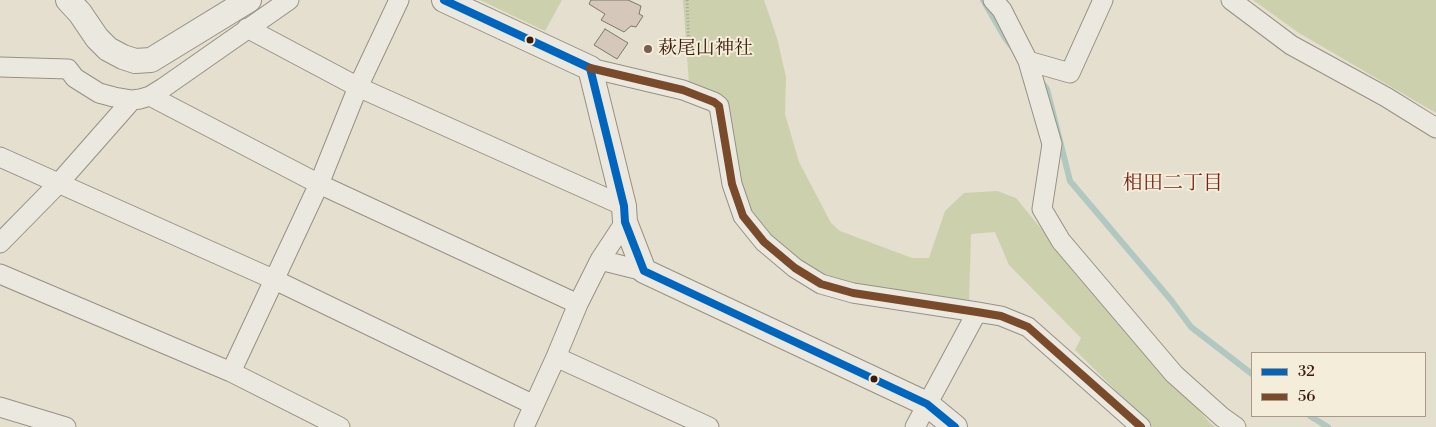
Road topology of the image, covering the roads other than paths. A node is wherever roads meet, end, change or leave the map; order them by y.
1 (68, 0) edge
2 (249, 0) edge
3 (289, 0) edge
4 (399, 0) edge
5 (444, 0) edge
6 (993, 0) edge
7 (1103, 0) edge
8 (1231, 0) edge
9 (247, 28) junction
10 (1028, 61) junction
11 (0, 67) edge
12 (590, 68) junction
13 (358, 87) junction
14 (141, 98) junction
15 (1436, 128) edge
16 (0, 157) edge
17 (58, 184) junction
18 (319, 184) junction
19 (624, 214) junction
20 (0, 243) edge
21 (600, 260) junction
22 (644, 271) junction
23 (0, 274) edge
24 (275, 280) junction
25 (578, 304) junction
26 (977, 312) junction
27 (556, 357) junction
28 (231, 372) junction
29 (926, 404) junction
30 (534, 405) junction
31 (0, 407) edge
32 (66, 427) edge
33 (340, 427) edge
34 (524, 427) edge
35 (709, 427) edge
36 (915, 427) edge
37 (955, 427) edge
38 (1141, 427) edge
39 (1236, 427) edge

1 - 2 street
3 - 9 street
4 - 13 street
5 - 12 street
6 - 10 street
7 - 10 street
8 - 15 street
9 - 13 street
9 - 14 street
10 - 39 street
11 - 14 street
12 - 19 street
12 - 26 street
13 - 18 street
13 - 19 street
14 - 17 street
14 - 18 street
16 - 17 street
17 - 20 street
17 - 24 street
18 - 24 street
18 - 25 street
19 - 21 street
19 - 22 street
21 - 22 street
21 - 25 street
22 - 29 street
23 - 28 street
24 - 28 street
24 - 30 street
25 - 27 street
26 - 29 street
26 - 38 street
27 - 30 street
27 - 35 street
28 - 33 street
29 - 36 street
29 - 37 street
30 - 34 street
31 - 32 street

